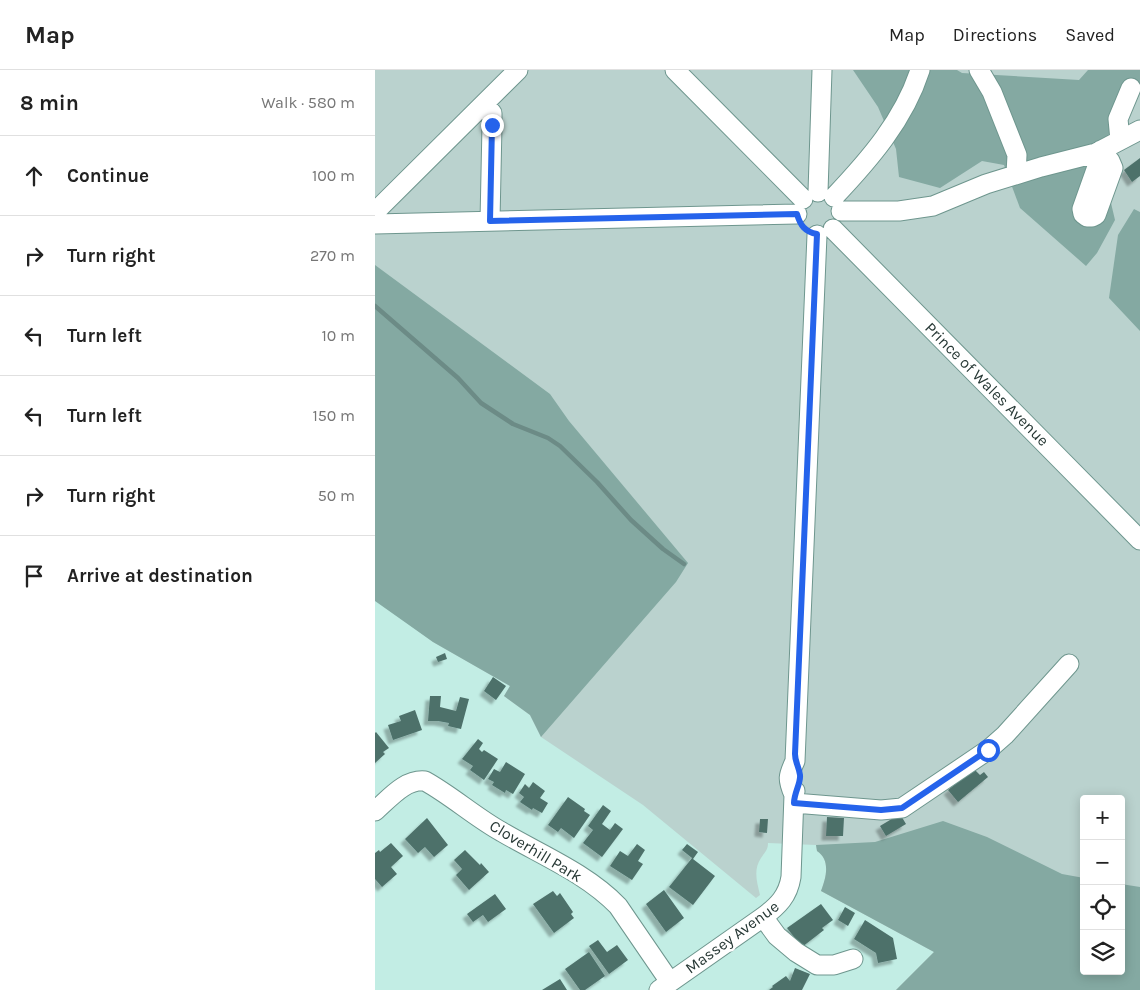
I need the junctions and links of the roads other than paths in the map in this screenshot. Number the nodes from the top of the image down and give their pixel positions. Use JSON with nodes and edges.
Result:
{"nodes":[{"id":1,"x":518,"y":70,"type":"edge"},
{"id":2,"x":675,"y":70,"type":"edge"},
{"id":3,"x":822,"y":70,"type":"edge"},
{"id":4,"x":920,"y":70,"type":"edge"},
{"id":5,"x":979,"y":70,"type":"edge"},
{"id":6,"x":1131,"y":88,"type":"dead end"},
{"id":7,"x":484,"y":104,"type":"junction"},
{"id":8,"x":1140,"y":130,"type":"edge"},
{"id":9,"x":1120,"y":140,"type":"junction"},
{"id":10,"x":1016,"y":174,"type":"junction"},
{"id":11,"x":819,"y":203,"type":"junction"},
{"id":12,"x":375,"y":212,"type":"edge"},
{"id":13,"x":490,"y":221,"type":"junction"},
{"id":14,"x":375,"y":224,"type":"edge"},
{"id":15,"x":825,"y":232,"type":"junction"},
{"id":16,"x":1140,"y":540,"type":"edge"},
{"id":17,"x":1069,"y":664,"type":"dead end"},
{"id":18,"x":794,"y":799,"type":"junction"},
{"id":19,"x":375,"y":811,"type":"edge"},
{"id":20,"x":763,"y":917,"type":"junction"},
{"id":21,"x":853,"y":959,"type":"dead end"},
{"id":22,"x":665,"y":986,"type":"edge"}],
"edges":[{"from":1,"to":7,"type":"street"},
{"from":2,"to":11,"type":"street","name":"Prince of Wales Avenue"},
{"from":3,"to":11,"type":"street"},
{"from":4,"to":11,"type":"street"},
{"from":5,"to":10,"type":"street"},
{"from":6,"to":9,"type":"street"},
{"from":7,"to":12,"type":"street"},
{"from":7,"to":13,"type":"street"},
{"from":8,"to":9,"type":"street"},
{"from":9,"to":10,"type":"street"},
{"from":10,"to":11,"type":"street"},
{"from":11,"to":13,"type":"street"},
{"from":11,"to":15,"type":"street"},
{"from":11,"to":15,"type":"street","name":"Prince of Wales Avenue"},
{"from":13,"to":14,"type":"street"},
{"from":15,"to":16,"type":"street","name":"Prince of Wales Avenue"},
{"from":15,"to":18,"type":"street","name":"Massey Avenue"},
{"from":17,"to":18,"type":"street"},
{"from":18,"to":20,"type":"street","name":"Massey Avenue"},
{"from":19,"to":22,"type":"street","name":"Cloverhill Park"},
{"from":20,"to":21,"type":"street"},
{"from":20,"to":22,"type":"street","name":"Massey Avenue"}]}
